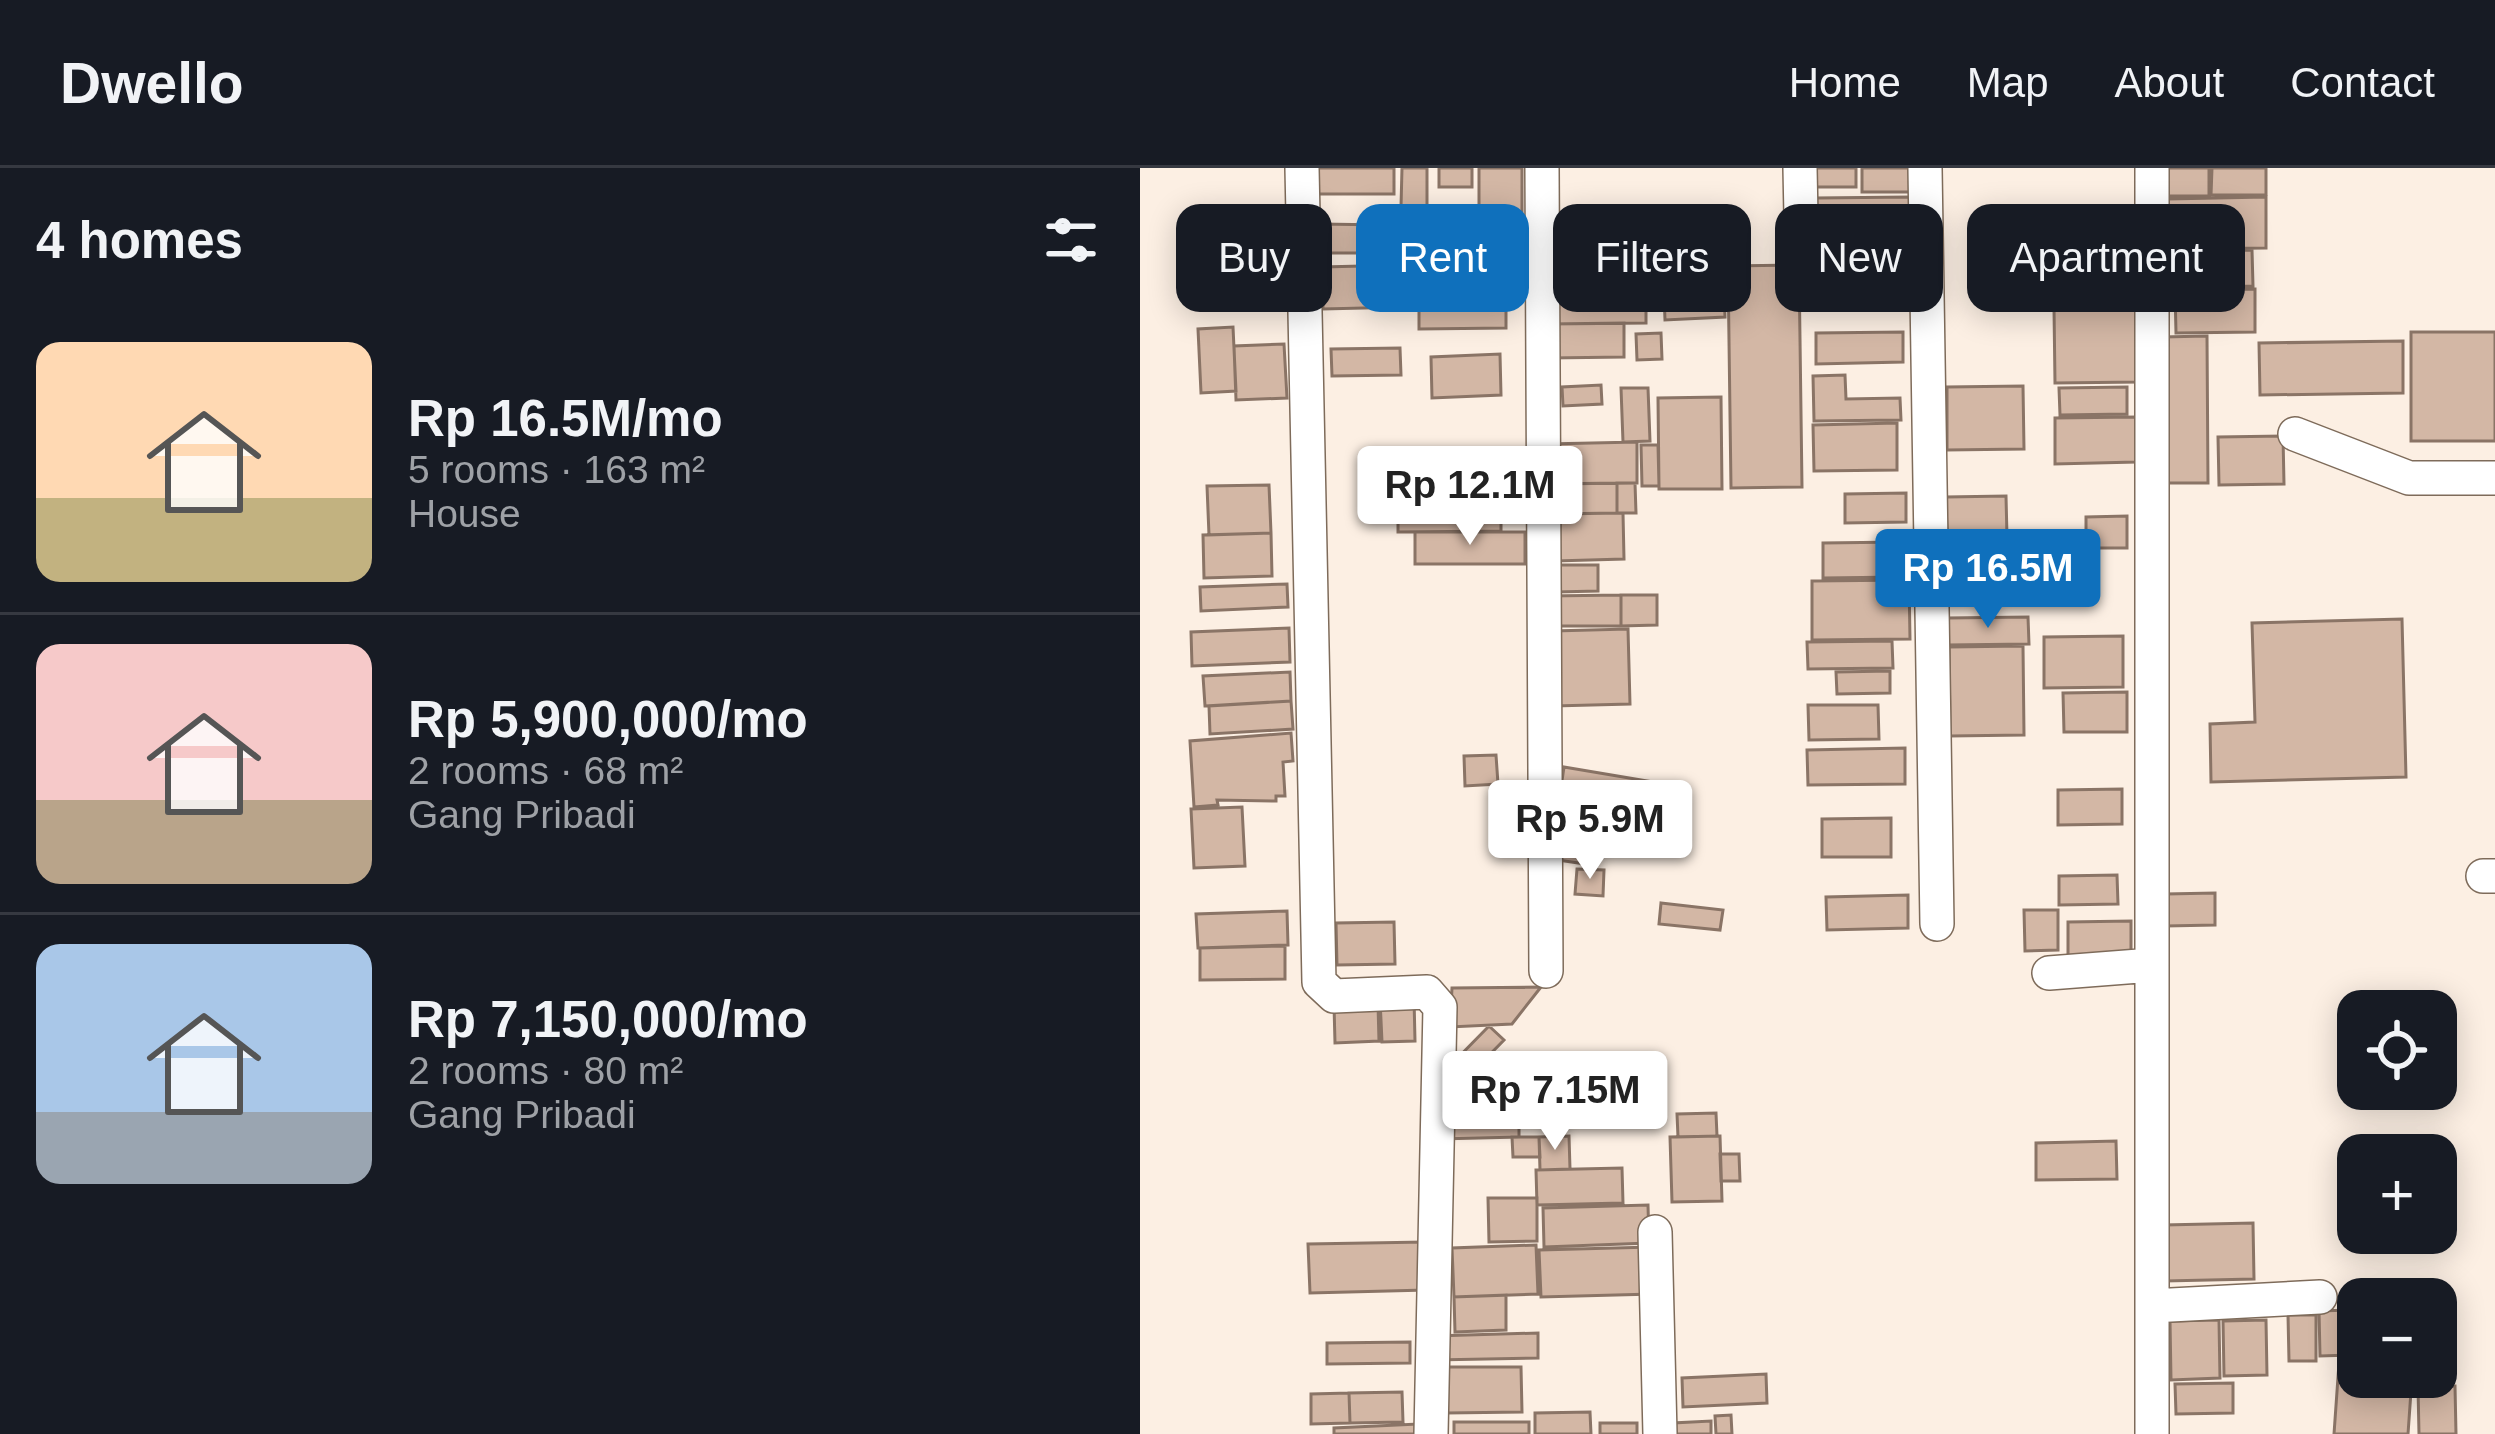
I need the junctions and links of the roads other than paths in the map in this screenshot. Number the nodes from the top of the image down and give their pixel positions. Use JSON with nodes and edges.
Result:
{"nodes":[{"id":1,"x":1302,"y":168,"type":"edge"},
{"id":2,"x":1542,"y":168,"type":"edge"},
{"id":3,"x":1800,"y":168,"type":"edge"},
{"id":4,"x":1925,"y":168,"type":"edge"},
{"id":5,"x":2152,"y":168,"type":"edge"},
{"id":6,"x":1801,"y":204,"type":"edge"},
{"id":7,"x":2295,"y":434,"type":"dead end"},
{"id":8,"x":2495,"y":478,"type":"edge"},
{"id":9,"x":1937,"y":924,"type":"dead end"},
{"id":10,"x":2152,"y":965,"type":"junction"},
{"id":11,"x":1546,"y":971,"type":"dead end"},
{"id":12,"x":2048,"y":974,"type":"dead end"},
{"id":13,"x":1655,"y":1232,"type":"dead end"},
{"id":14,"x":2320,"y":1297,"type":"dead end"},
{"id":15,"x":2152,"y":1306,"type":"junction"},
{"id":16,"x":1431,"y":1434,"type":"edge"},
{"id":17,"x":1660,"y":1434,"type":"edge"},
{"id":18,"x":2152,"y":1434,"type":"edge"}],
"edges":[{"from":1,"to":16,"type":"street"},
{"from":2,"to":11,"type":"street"},
{"from":3,"to":6,"type":"street"},
{"from":4,"to":9,"type":"street"},
{"from":5,"to":10,"type":"street"},
{"from":7,"to":8,"type":"street"},
{"from":10,"to":12,"type":"street"},
{"from":10,"to":15,"type":"street"},
{"from":13,"to":17,"type":"street"},
{"from":14,"to":15,"type":"street"},
{"from":15,"to":18,"type":"street"}]}
